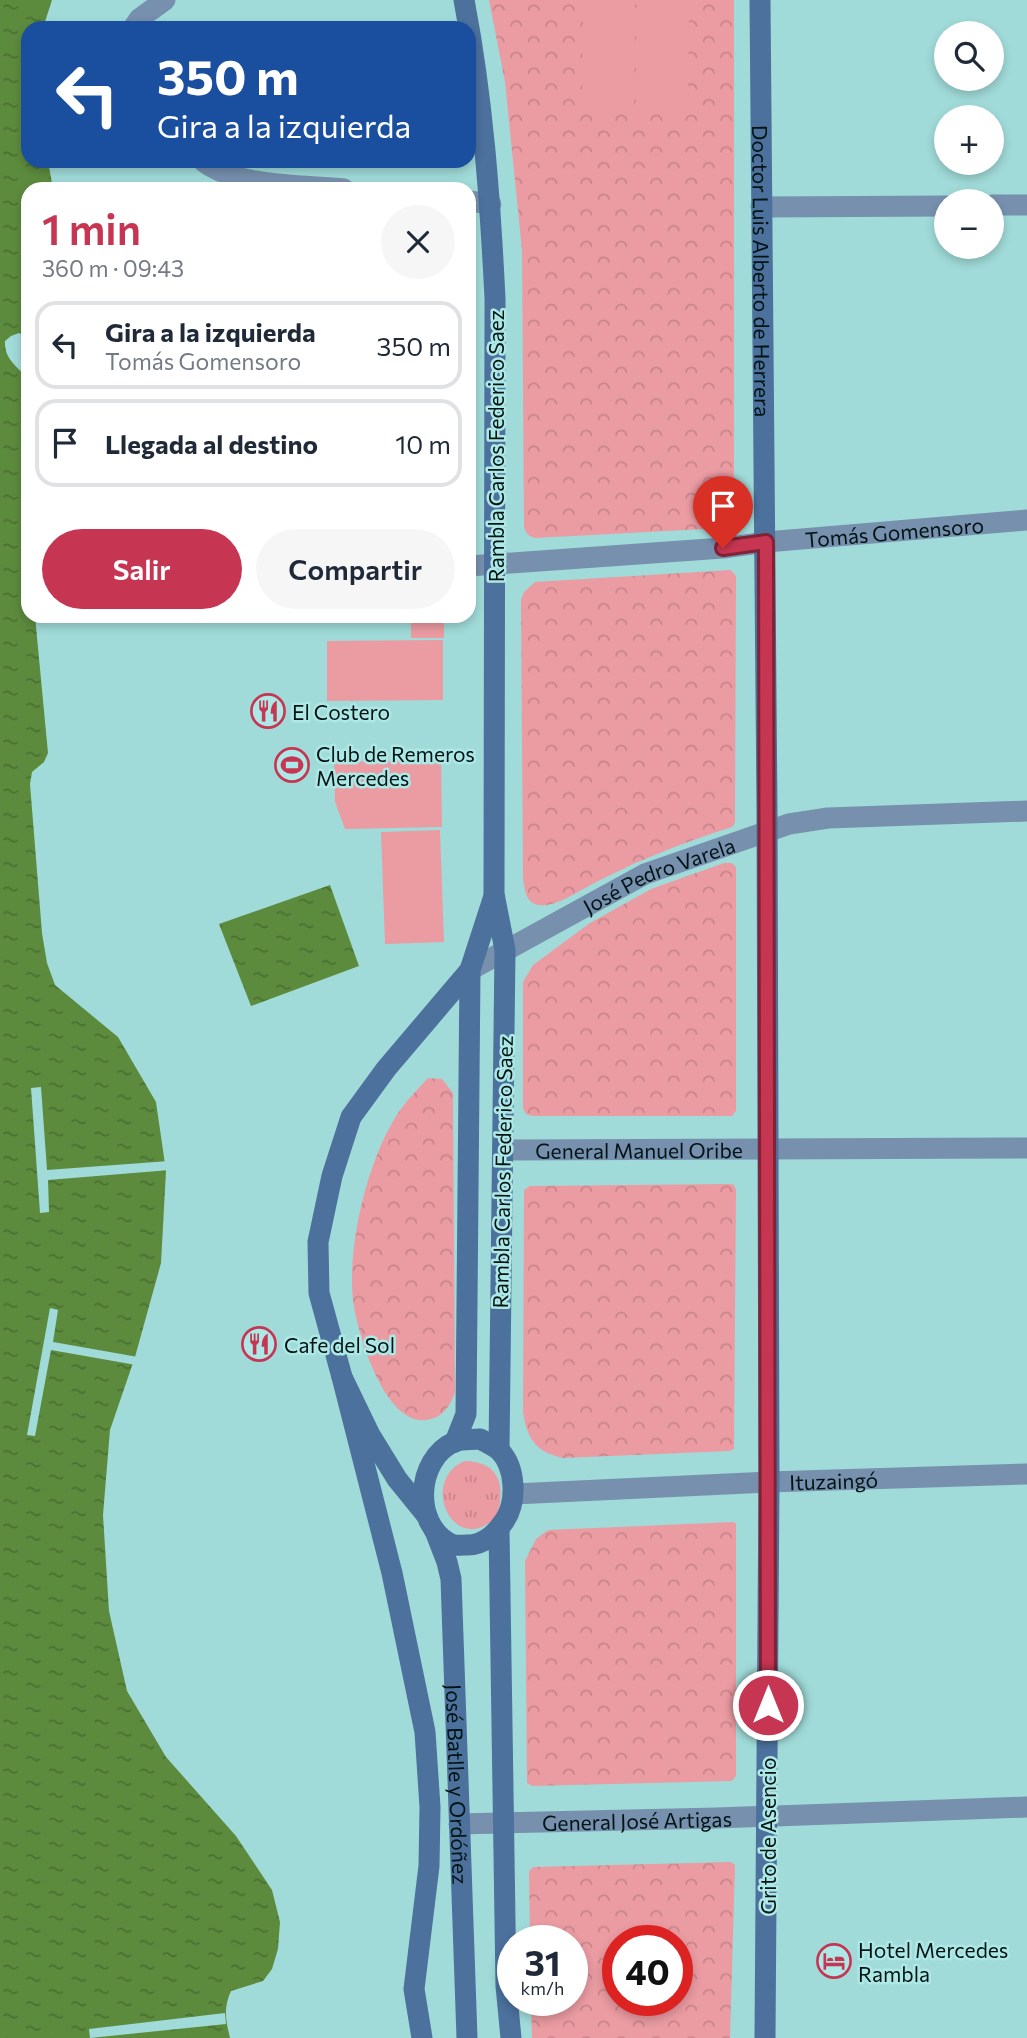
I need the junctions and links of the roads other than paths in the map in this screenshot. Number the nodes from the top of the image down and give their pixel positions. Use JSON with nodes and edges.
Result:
{"nodes":[{"id":1,"x":165,"y":0,"type":"edge"},
{"id":2,"x":464,"y":0,"type":"edge"},
{"id":3,"x":760,"y":0,"type":"edge"},
{"id":4,"x":138,"y":21,"type":"edge"},
{"id":5,"x":468,"y":21,"type":"edge"},
{"id":6,"x":476,"y":70,"type":"edge"},
{"id":7,"x":213,"y":168,"type":"edge"},
{"id":8,"x":273,"y":182,"type":"edge"},
{"id":9,"x":476,"y":202,"type":"edge"},
{"id":10,"x":491,"y":204,"type":"junction"},
{"id":11,"x":1004,"y":205,"type":"edge"},
{"id":12,"x":1027,"y":205,"type":"edge"},
{"id":13,"x":934,"y":206,"type":"edge"},
{"id":14,"x":761,"y":207,"type":"junction"},
{"id":15,"x":1027,"y":520,"type":"edge"},
{"id":16,"x":766,"y":542,"type":"junction"},
{"id":17,"x":496,"y":565,"type":"junction"},
{"id":18,"x":476,"y":566,"type":"edge"},
{"id":19,"x":1027,"y":811,"type":"edge"},
{"id":20,"x":767,"y":831,"type":"junction"},
{"id":21,"x":494,"y":894,"type":"junction"},
{"id":22,"x":505,"y":950,"type":"junction"},
{"id":23,"x":470,"y":970,"type":"junction"},
{"id":24,"x":1027,"y":1148,"type":"edge"},
{"id":25,"x":768,"y":1149,"type":"junction"},
{"id":26,"x":504,"y":1150,"type":"junction"},
{"id":27,"x":342,"y":1377,"type":"junction"},
{"id":28,"x":455,"y":1441,"type":"junction"},
{"id":29,"x":499,"y":1450,"type":"junction"},
{"id":30,"x":1027,"y":1474,"type":"edge"},
{"id":31,"x":769,"y":1482,"type":"junction"},
{"id":32,"x":514,"y":1494,"type":"junction"},
{"id":33,"x":431,"y":1523,"type":"junction"},
{"id":34,"x":499,"y":1529,"type":"junction"},
{"id":35,"x":1027,"y":1807,"type":"edge"},
{"id":36,"x":767,"y":1816,"type":"junction"},
{"id":37,"x":458,"y":1824,"type":"junction"},
{"id":38,"x":503,"y":1824,"type":"junction"},
{"id":39,"x":422,"y":2038,"type":"edge"},
{"id":40,"x":467,"y":2038,"type":"edge"},
{"id":41,"x":511,"y":2038,"type":"edge"},
{"id":42,"x":765,"y":2038,"type":"edge"}],
"edges":[{"from":1,"to":4,"type":"street"},
{"from":2,"to":5,"type":"street","name":"Rambla Carlos Federico Saez"},
{"from":3,"to":14,"type":"street","name":"Doctor Luis Alberto de Herrera"},
{"from":6,"to":10,"type":"street","name":"Rambla Carlos Federico Saez"},
{"from":7,"to":8,"type":"street"},
{"from":9,"to":10,"type":"street"},
{"from":10,"to":17,"type":"street","name":"Rambla Carlos Federico Saez"},
{"from":11,"to":12,"type":"street"},
{"from":13,"to":14,"type":"street"},
{"from":14,"to":16,"type":"street","name":"Doctor Luis Alberto de Herrera"},
{"from":15,"to":16,"type":"street","name":"Tomás Gomensoro"},
{"from":16,"to":17,"type":"street","name":"Tomás Gomensoro"},
{"from":16,"to":20,"type":"street","name":"Grito de Asencio"},
{"from":17,"to":18,"type":"street","name":"Tomás Gomensoro"},
{"from":17,"to":21,"type":"street","name":"Rambla Carlos Federico Saez"},
{"from":19,"to":20,"type":"street","name":"José Pedro Varela"},
{"from":20,"to":22,"type":"street","name":"José Pedro Varela"},
{"from":20,"to":25,"type":"street","name":"Grito de Asencio"},
{"from":21,"to":22,"type":"street","name":"Rambla Carlos Federico Saez"},
{"from":21,"to":23,"type":"street","name":"Rambla Carlos Federico Saez"},
{"from":22,"to":23,"type":"street","name":"José Pedro Varela"},
{"from":22,"to":26,"type":"street","name":"Rambla Carlos Federico Saez"},
{"from":23,"to":27,"type":"street"},
{"from":23,"to":28,"type":"street","name":"Rambla Carlos Federico Saez"},
{"from":24,"to":25,"type":"street","name":"General Manuel Oribe"},
{"from":25,"to":26,"type":"street","name":"General Manuel Oribe"},
{"from":25,"to":31,"type":"street","name":"Grito de Asencio"},
{"from":26,"to":29,"type":"street","name":"Rambla Carlos Federico Saez"},
{"from":27,"to":33,"type":"street"},
{"from":27,"to":39,"type":"street"},
{"from":28,"to":29,"type":"street"},
{"from":28,"to":33,"type":"street"},
{"from":29,"to":32,"type":"street"},
{"from":30,"to":31,"type":"street","name":"Ituzaingó"},
{"from":31,"to":32,"type":"street","name":"Ituzaingó"},
{"from":31,"to":36,"type":"street","name":"Grito de Asencio"},
{"from":32,"to":34,"type":"street"},
{"from":33,"to":34,"type":"street"},
{"from":33,"to":37,"type":"street","name":"José Batlle y Ordóñez"},
{"from":34,"to":38,"type":"street"},
{"from":35,"to":36,"type":"street","name":"General José Artigas"},
{"from":36,"to":38,"type":"street","name":"General José Artigas"},
{"from":36,"to":42,"type":"street","name":"Grito de Asencio"},
{"from":37,"to":38,"type":"street","name":"General José Artigas"},
{"from":37,"to":40,"type":"street","name":"José Batlle y Ordóñez"},
{"from":38,"to":41,"type":"street"}]}
